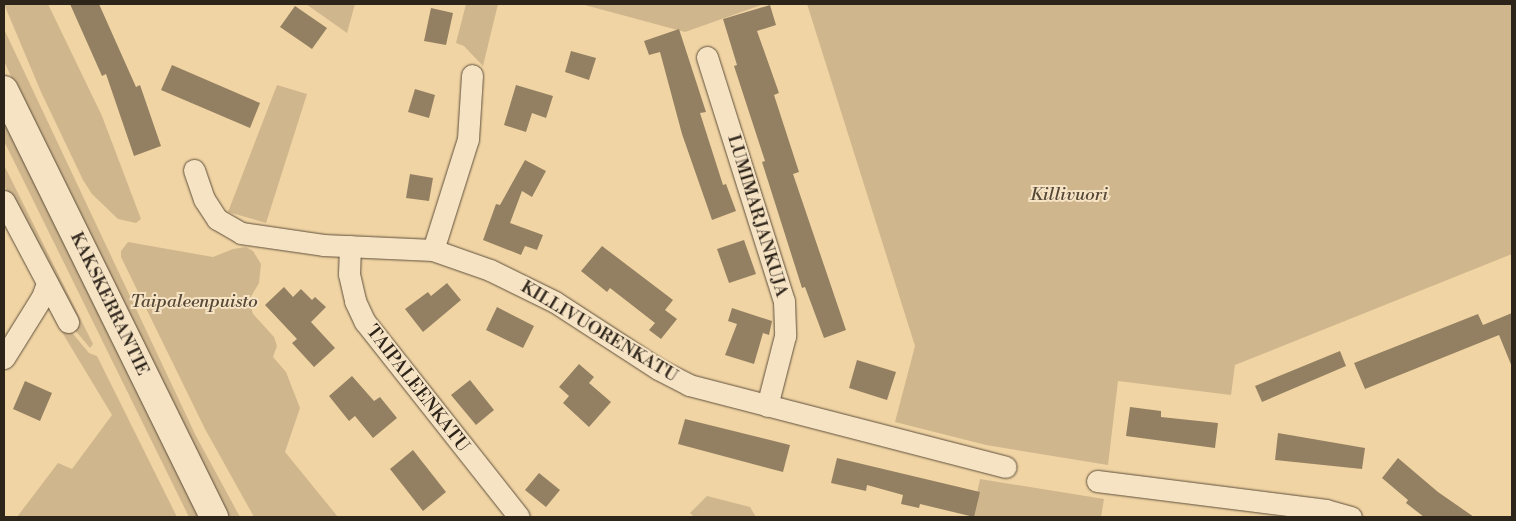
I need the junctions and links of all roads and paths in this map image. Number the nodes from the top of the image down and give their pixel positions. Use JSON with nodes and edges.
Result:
{"nodes":[{"id":1,"x":707,"y":57,"type":"dead end"},
{"id":2,"x":472,"y":75,"type":"dead end"},
{"id":3,"x":4,"y":90,"type":"edge"},
{"id":4,"x":194,"y":170,"type":"dead end"},
{"id":5,"x":4,"y":201,"type":"edge"},
{"id":6,"x":350,"y":246,"type":"junction"},
{"id":7,"x":433,"y":250,"type":"junction"},
{"id":8,"x":47,"y":282,"type":"junction"},
{"id":9,"x":68,"y":322,"type":"dead end"},
{"id":10,"x":4,"y":358,"type":"edge"},
{"id":11,"x":767,"y":406,"type":"junction"},
{"id":12,"x":1006,"y":467,"type":"dead end"},
{"id":13,"x":1097,"y":481,"type":"dead end"},
{"id":14,"x":214,"y":517,"type":"edge"},
{"id":15,"x":519,"y":517,"type":"edge"},
{"id":16,"x":1351,"y":517,"type":"edge"}],
"edges":[{"from":1,"to":11,"type":"street","name":"LUMIMARJANKUJA"},
{"from":2,"to":7,"type":"street"},
{"from":3,"to":14,"type":"main road","name":"KAKSKERRANTIE"},
{"from":4,"to":6,"type":"street","name":"KILLIVUORENKATU"},
{"from":5,"to":8,"type":"street"},
{"from":6,"to":7,"type":"street","name":"KILLIVUORENKATU"},
{"from":6,"to":15,"type":"street","name":"TAIPALEENKATU"},
{"from":7,"to":11,"type":"street","name":"KILLIVUORENKATU"},
{"from":8,"to":9,"type":"street"},
{"from":8,"to":10,"type":"street"},
{"from":11,"to":12,"type":"street","name":"KILLIVUORENKATU"},
{"from":13,"to":16,"type":"street"}]}
